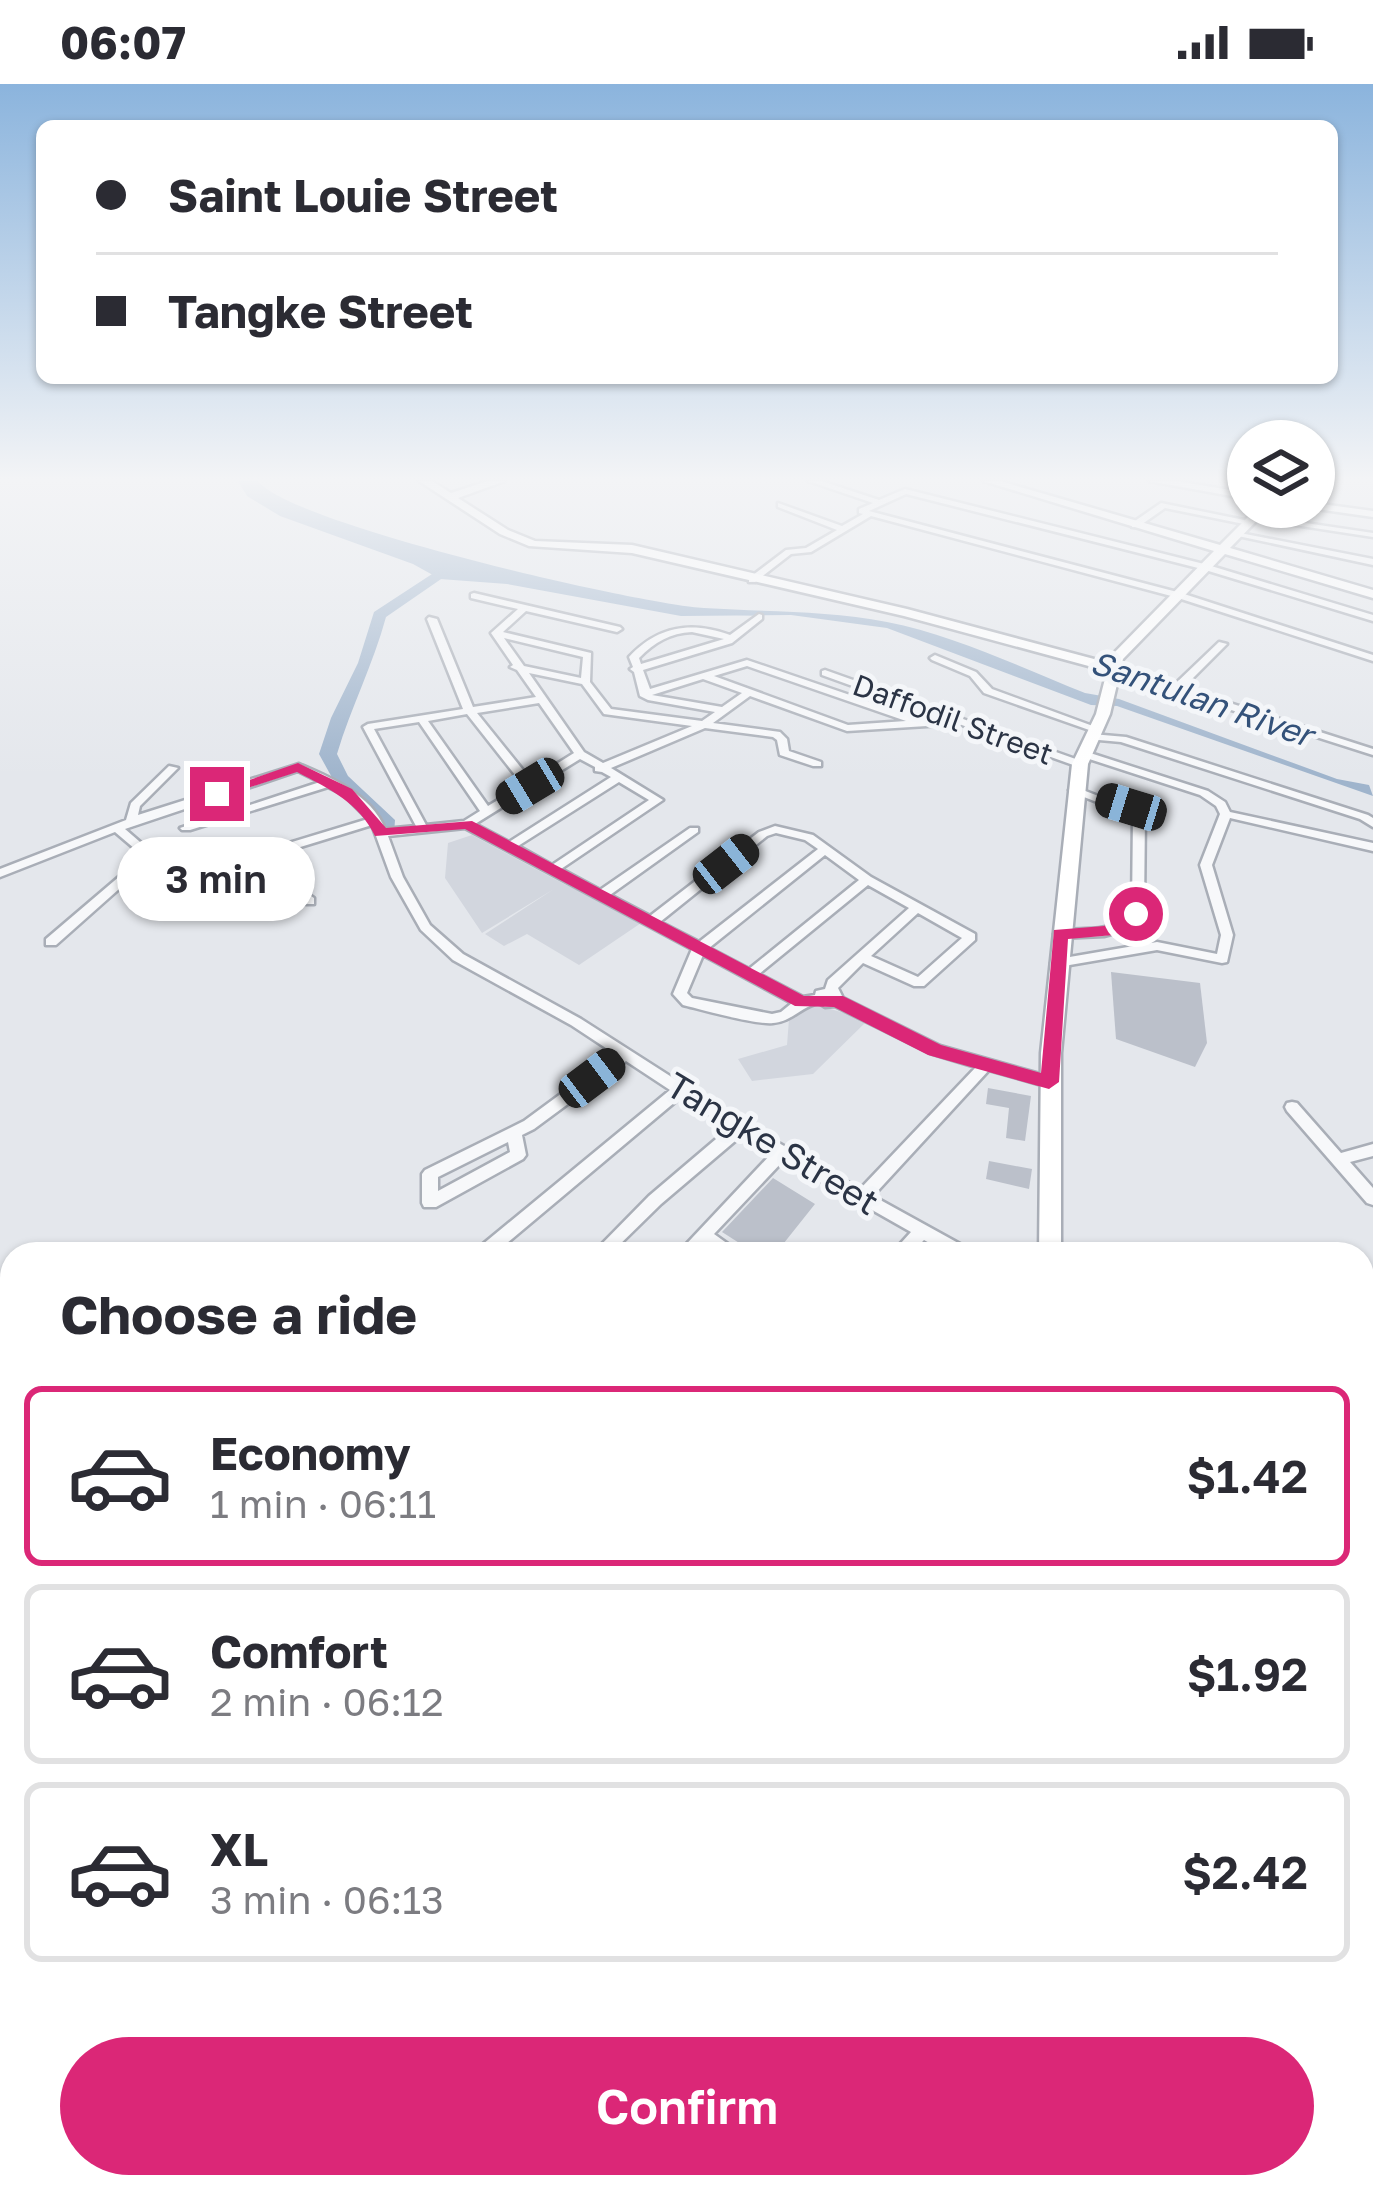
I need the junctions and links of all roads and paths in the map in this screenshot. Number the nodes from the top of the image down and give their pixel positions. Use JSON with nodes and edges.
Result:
{"nodes":[{"id":1,"x":752,"y":580,"type":"edge"},
{"id":2,"x":1119,"y":580,"type":"edge"},
{"id":3,"x":1193,"y":580,"type":"edge"},
{"id":4,"x":1247,"y":580,"type":"edge"},
{"id":5,"x":1323,"y":580,"type":"edge"},
{"id":6,"x":1373,"y":594,"type":"edge"},
{"id":7,"x":1178,"y":595,"type":"junction"},
{"id":8,"x":474,"y":596,"type":"dead end"},
{"id":9,"x":521,"y":610,"type":"junction"},
{"id":10,"x":759,"y":616,"type":"dead end"},
{"id":11,"x":1373,"y":618,"type":"edge"},
{"id":12,"x":432,"y":620,"type":"dead end"},
{"id":13,"x":617,"y":629,"type":"dead end"},
{"id":14,"x":496,"y":633,"type":"junction"},
{"id":15,"x":732,"y":639,"type":"junction"},
{"id":16,"x":1222,"y":644,"type":"dead end"},
{"id":17,"x":935,"y":658,"type":"dead end"},
{"id":18,"x":1373,"y":658,"type":"edge"},
{"id":19,"x":515,"y":667,"type":"junction"},
{"id":20,"x":635,"y":669,"type":"junction"},
{"id":21,"x":1114,"y":669,"type":"junction"},
{"id":22,"x":825,"y":673,"type":"dead end"},
{"id":23,"x":701,"y":675,"type":"junction"},
{"id":24,"x":585,"y":682,"type":"junction"},
{"id":25,"x":1174,"y":691,"type":"junction"},
{"id":26,"x":644,"y":694,"type":"junction"},
{"id":27,"x":747,"y":694,"type":"junction"},
{"id":28,"x":539,"y":700,"type":"junction"},
{"id":29,"x":469,"y":710,"type":"junction"},
{"id":30,"x":722,"y":710,"type":"junction"},
{"id":31,"x":421,"y":718,"type":"junction"},
{"id":32,"x":964,"y":721,"type":"junction"},
{"id":33,"x":921,"y":723,"type":"junction"},
{"id":34,"x":703,"y":725,"type":"junction"},
{"id":35,"x":1091,"y":740,"type":"junction"},
{"id":36,"x":1373,"y":752,"type":"edge"},
{"id":37,"x":580,"y":754,"type":"junction"},
{"id":38,"x":817,"y":764,"type":"dead end"},
{"id":39,"x":173,"y":769,"type":"dead end"},
{"id":40,"x":598,"y":769,"type":"junction"},
{"id":41,"x":617,"y":778,"type":"junction"},
{"id":42,"x":332,"y":782,"type":"junction"},
{"id":43,"x":530,"y":786,"type":"junction"},
{"id":44,"x":1076,"y":790,"type":"junction"},
{"id":45,"x":486,"y":812,"type":"junction"},
{"id":46,"x":1226,"y":814,"type":"junction"},
{"id":47,"x":467,"y":824,"type":"junction"},
{"id":48,"x":1373,"y":824,"type":"edge"},
{"id":49,"x":124,"y":825,"type":"junction"},
{"id":50,"x":378,"y":827,"type":"junction"},
{"id":51,"x":186,"y":828,"type":"dead end"},
{"id":52,"x":423,"y":829,"type":"junction"},
{"id":53,"x":694,"y":830,"type":"dead end"},
{"id":54,"x":509,"y":847,"type":"junction"},
{"id":55,"x":1372,"y":847,"type":"edge"},
{"id":56,"x":824,"y":850,"type":"junction"},
{"id":57,"x":249,"y":859,"type":"junction"},
{"id":58,"x":227,"y":866,"type":"dead end"},
{"id":59,"x":552,"y":870,"type":"junction"},
{"id":60,"x":0,"y":873,"type":"edge"},
{"id":61,"x":867,"y":880,"type":"junction"},
{"id":62,"x":600,"y":896,"type":"junction"},
{"id":63,"x":310,"y":901,"type":"dead end"},
{"id":64,"x":916,"y":908,"type":"junction"},
{"id":65,"x":650,"y":923,"type":"junction"},
{"id":66,"x":1060,"y":934,"type":"junction"},
{"id":67,"x":50,"y":942,"type":"dead end"},
{"id":68,"x":699,"y":950,"type":"junction"},
{"id":69,"x":862,"y":957,"type":"junction"},
{"id":70,"x":1058,"y":963,"type":"junction"},
{"id":71,"x":749,"y":976,"type":"junction"},
{"id":72,"x":830,"y":996,"type":"junction"},
{"id":73,"x":801,"y":1002,"type":"junction"},
{"id":74,"x":624,"y":1055,"type":"junction"},
{"id":75,"x":986,"y":1065,"type":"junction"},
{"id":76,"x":1049,"y":1082,"type":"junction"},
{"id":77,"x":680,"y":1090,"type":"junction"},
{"id":78,"x":1292,"y":1106,"type":"dead end"},
{"id":79,"x":740,"y":1128,"type":"junction"},
{"id":80,"x":514,"y":1133,"type":"junction"},
{"id":81,"x":1373,"y":1150,"type":"edge"},
{"id":82,"x":782,"y":1153,"type":"junction"},
{"id":83,"x":1340,"y":1159,"type":"junction"},
{"id":84,"x":862,"y":1196,"type":"junction"},
{"id":85,"x":1373,"y":1199,"type":"edge"},
{"id":86,"x":923,"y":1231,"type":"junction"},
{"id":87,"x":703,"y":1235,"type":"junction"},
{"id":88,"x":497,"y":1242,"type":"edge"},
{"id":89,"x":612,"y":1242,"type":"edge"},
{"id":90,"x":696,"y":1242,"type":"edge"},
{"id":91,"x":713,"y":1242,"type":"edge"},
{"id":92,"x":912,"y":1242,"type":"edge"},
{"id":93,"x":942,"y":1242,"type":"edge"},
{"id":94,"x":1050,"y":1242,"type":"edge"}],
"edges":[{"from":1,"to":21,"type":"main road"},
{"from":2,"to":7,"type":"street"},
{"from":3,"to":7,"type":"main road"},
{"from":4,"to":11,"type":"street"},
{"from":5,"to":6,"type":"main road"},
{"from":7,"to":18,"type":"street"},
{"from":7,"to":21,"type":"main road"},
{"from":8,"to":9,"type":"street"},
{"from":9,"to":13,"type":"street"},
{"from":9,"to":14,"type":"street"},
{"from":10,"to":15,"type":"street"},
{"from":12,"to":29,"type":"street"},
{"from":14,"to":19,"type":"street"},
{"from":14,"to":24,"type":"street"},
{"from":15,"to":20,"type":"street"},
{"from":15,"to":20,"type":"street"},
{"from":16,"to":25,"type":"street"},
{"from":17,"to":35,"type":"street"},
{"from":19,"to":24,"type":"street"},
{"from":19,"to":28,"type":"street"},
{"from":20,"to":26,"type":"street"},
{"from":21,"to":25,"type":"street"},
{"from":21,"to":35,"type":"main road"},
{"from":22,"to":32,"type":"street","name":"Daffodil Street"},
{"from":23,"to":26,"type":"street"},
{"from":23,"to":27,"type":"street"},
{"from":23,"to":33,"type":"street"},
{"from":24,"to":34,"type":"street"},
{"from":25,"to":36,"type":"street"},
{"from":26,"to":30,"type":"street"},
{"from":27,"to":30,"type":"street"},
{"from":27,"to":33,"type":"street"},
{"from":28,"to":29,"type":"street"},
{"from":28,"to":37,"type":"street"},
{"from":29,"to":31,"type":"street"},
{"from":29,"to":43,"type":"street"},
{"from":30,"to":34,"type":"street"},
{"from":31,"to":45,"type":"street"},
{"from":31,"to":52,"type":"street"},
{"from":32,"to":33,"type":"street"},
{"from":32,"to":35,"type":"street","name":"Daffodil Street"},
{"from":34,"to":38,"type":"street"},
{"from":34,"to":40,"type":"street"},
{"from":35,"to":44,"type":"main road"},
{"from":35,"to":46,"type":"street"},
{"from":35,"to":48,"type":"street"},
{"from":37,"to":40,"type":"street"},
{"from":37,"to":43,"type":"street"},
{"from":39,"to":49,"type":"street"},
{"from":40,"to":41,"type":"street"},
{"from":41,"to":54,"type":"street"},
{"from":41,"to":59,"type":"street"},
{"from":42,"to":49,"type":"street"},
{"from":42,"to":50,"type":"street","name":"Tangke Street"},
{"from":42,"to":51,"type":"street"},
{"from":43,"to":45,"type":"street"},
{"from":44,"to":66,"type":"main road"},
{"from":44,"to":66,"type":"street"},
{"from":45,"to":47,"type":"street"},
{"from":46,"to":55,"type":"street"},
{"from":46,"to":70,"type":"street"},
{"from":47,"to":52,"type":"street"},
{"from":47,"to":54,"type":"street"},
{"from":49,"to":60,"type":"street"},
{"from":49,"to":67,"type":"street"},
{"from":50,"to":52,"type":"street"},
{"from":50,"to":57,"type":"street"},
{"from":50,"to":74,"type":"street","name":"Tangke Street"},
{"from":53,"to":62,"type":"street"},
{"from":54,"to":59,"type":"street"},
{"from":56,"to":61,"type":"street"},
{"from":56,"to":65,"type":"street"},
{"from":56,"to":68,"type":"street"},
{"from":57,"to":58,"type":"street"},
{"from":57,"to":63,"type":"street"},
{"from":59,"to":62,"type":"street"},
{"from":61,"to":64,"type":"street"},
{"from":61,"to":71,"type":"street"},
{"from":62,"to":65,"type":"street"},
{"from":64,"to":69,"type":"street"},
{"from":64,"to":69,"type":"street"},
{"from":65,"to":68,"type":"street"},
{"from":66,"to":70,"type":"main road"},
{"from":68,"to":71,"type":"street"},
{"from":68,"to":73,"type":"street"},
{"from":69,"to":72,"type":"street"},
{"from":70,"to":76,"type":"main road"},
{"from":71,"to":73,"type":"street"},
{"from":72,"to":73,"type":"street"},
{"from":72,"to":75,"type":"street"},
{"from":74,"to":77,"type":"street","name":"Tangke Street"},
{"from":74,"to":80,"type":"street"},
{"from":75,"to":76,"type":"street"},
{"from":75,"to":84,"type":"street"},
{"from":76,"to":94,"type":"main road"},
{"from":77,"to":79,"type":"street","name":"Tangke Street"},
{"from":77,"to":88,"type":"street"},
{"from":78,"to":83,"type":"street"},
{"from":79,"to":82,"type":"street","name":"Tangke Street"},
{"from":79,"to":89,"type":"street"},
{"from":80,"to":80,"type":"street"},
{"from":81,"to":83,"type":"street"},
{"from":82,"to":84,"type":"street","name":"Tangke Street"},
{"from":82,"to":87,"type":"street"},
{"from":83,"to":85,"type":"street"},
{"from":84,"to":86,"type":"street","name":"Tangke Street"},
{"from":86,"to":92,"type":"street"},
{"from":86,"to":93,"type":"street","name":"Tangke Street"},
{"from":87,"to":90,"type":"street"},
{"from":87,"to":91,"type":"street"}]}
